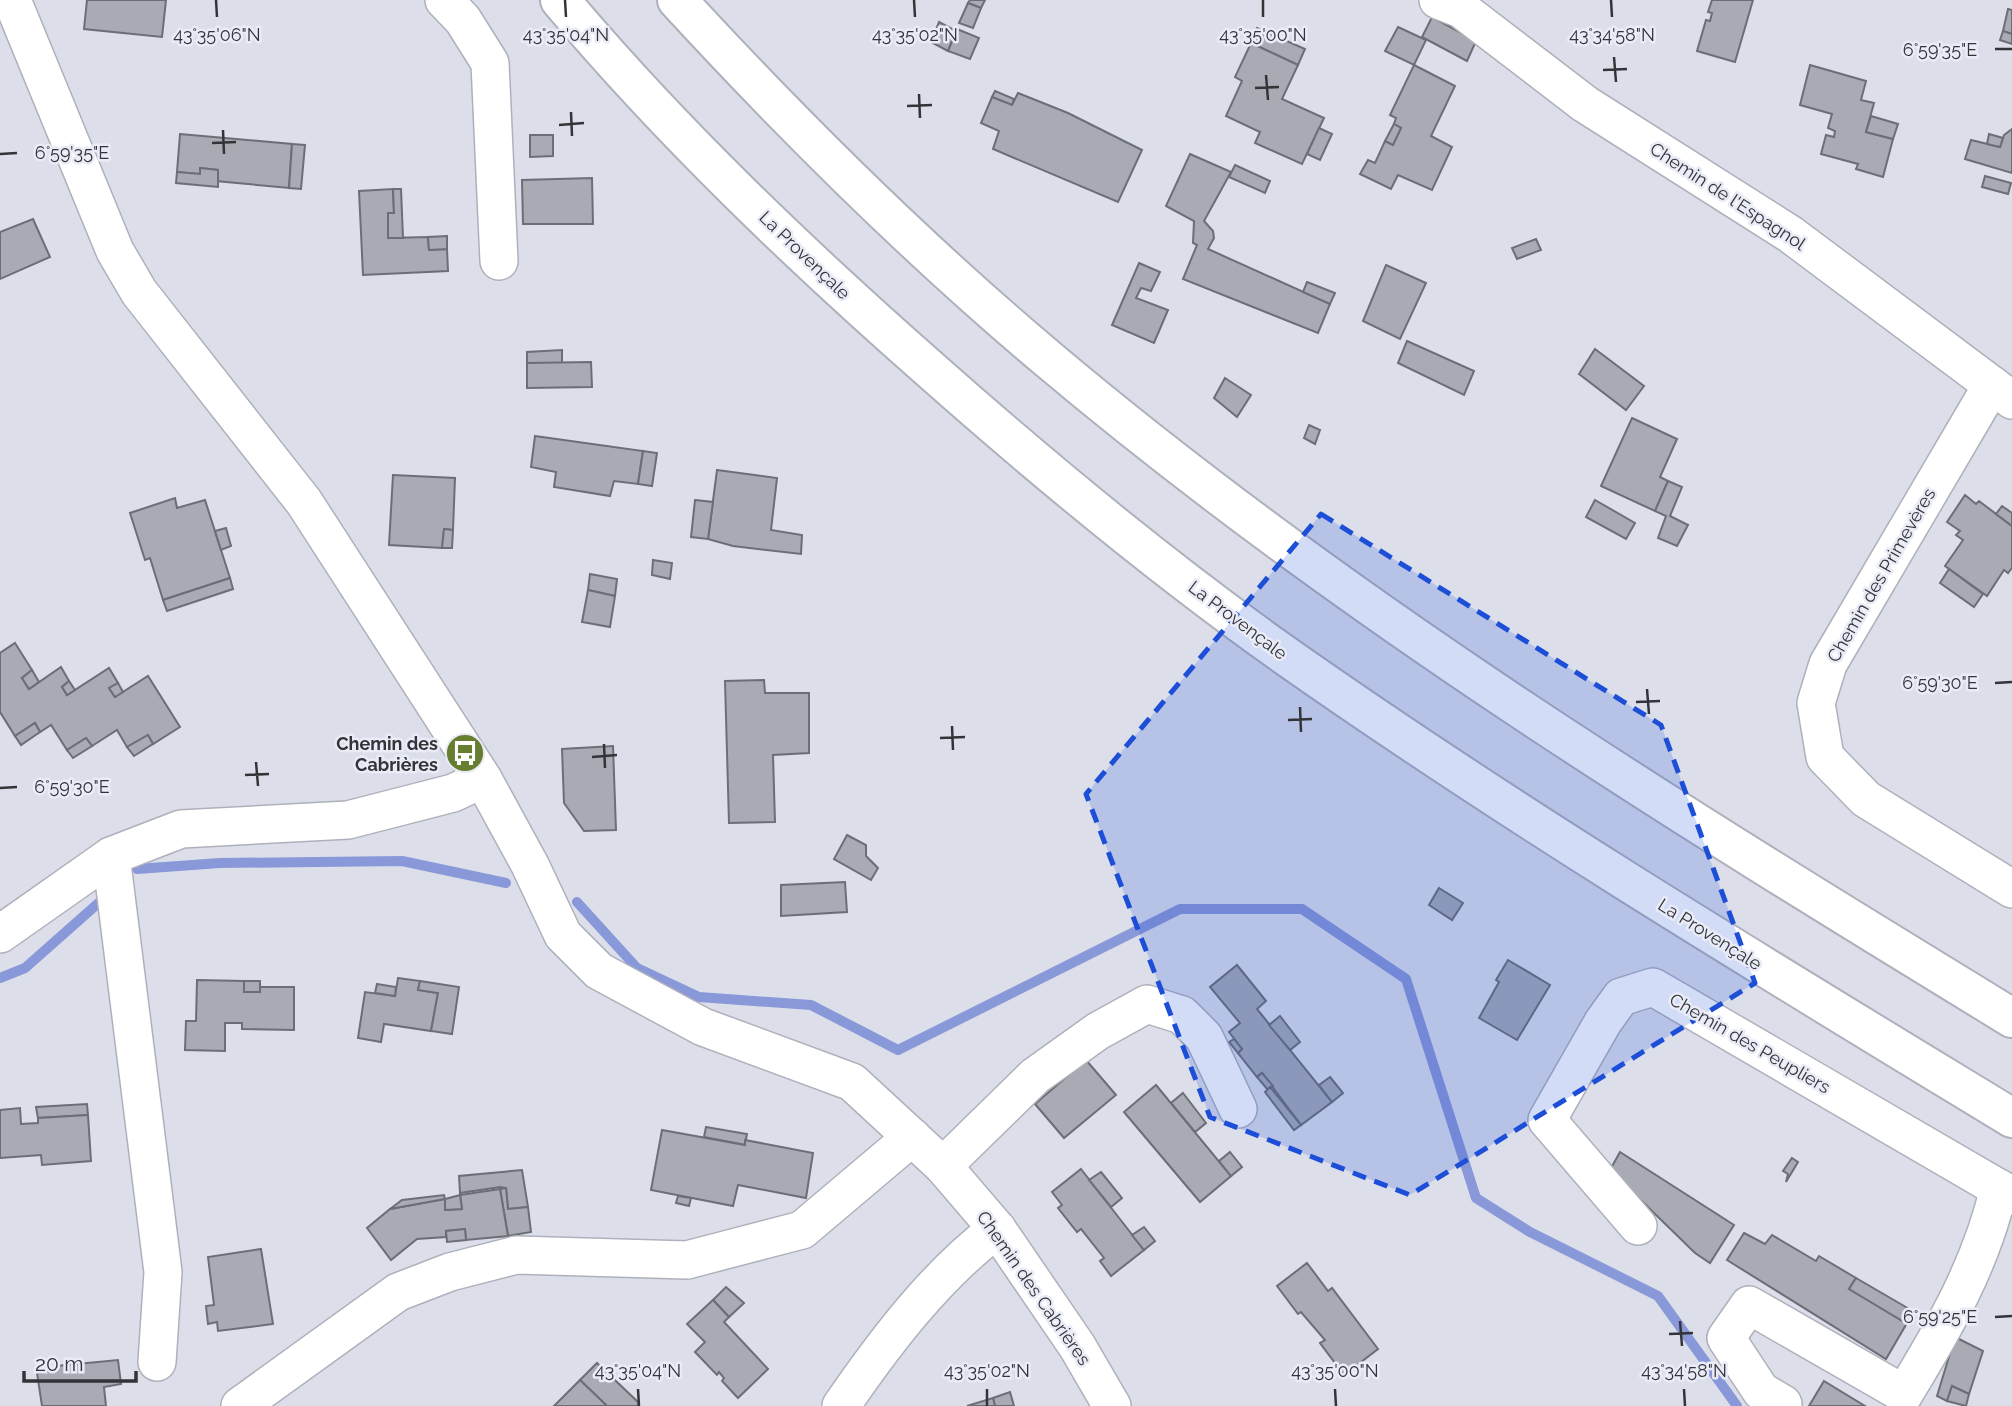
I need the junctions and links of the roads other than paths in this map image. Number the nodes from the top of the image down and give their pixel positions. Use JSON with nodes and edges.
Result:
{"nodes":[{"id":1,"x":12,"y":0,"type":"edge"},
{"id":2,"x":444,"y":0,"type":"edge"},
{"id":3,"x":560,"y":0,"type":"edge"},
{"id":4,"x":677,"y":0,"type":"edge"},
{"id":5,"x":1438,"y":0,"type":"edge"},
{"id":6,"x":499,"y":261,"type":"dead end"},
{"id":7,"x":2002,"y":393,"type":"edge"},
{"id":8,"x":483,"y":779,"type":"junction"},
{"id":9,"x":111,"y":856,"type":"junction"},
{"id":10,"x":2012,"y":889,"type":"edge"},
{"id":11,"x":0,"y":934,"type":"edge"},
{"id":12,"x":2012,"y":1018,"type":"edge"},
{"id":13,"x":1238,"y":1109,"type":"dead end"},
{"id":14,"x":2012,"y":1118,"type":"edge"},
{"id":15,"x":912,"y":1137,"type":"junction"},
{"id":16,"x":943,"y":1166,"type":"junction"},
{"id":17,"x":2006,"y":1192,"type":"edge"},
{"id":18,"x":1638,"y":1226,"type":"dead end"},
{"id":19,"x":997,"y":1229,"type":"junction"},
{"id":20,"x":157,"y":1362,"type":"dead end"},
{"id":21,"x":1783,"y":1404,"type":"dead end"},
{"id":22,"x":240,"y":1406,"type":"edge"},
{"id":23,"x":841,"y":1406,"type":"edge"},
{"id":24,"x":1112,"y":1406,"type":"edge"}],
"edges":[{"from":1,"to":8,"type":"street","name":"Chemin des Cabrières"},
{"from":2,"to":6,"type":"street"},
{"from":3,"to":14,"type":"highway","name":"La Provençale"},
{"from":4,"to":12,"type":"highway"},
{"from":5,"to":7,"type":"street","name":"Chemin de l'Espagnol"},
{"from":7,"to":10,"type":"street","name":"Chemin des Primevères"},
{"from":8,"to":9,"type":"street"},
{"from":8,"to":15,"type":"street","name":"Chemin des Cabrières"},
{"from":9,"to":11,"type":"street"},
{"from":9,"to":20,"type":"street"},
{"from":13,"to":16,"type":"street"},
{"from":15,"to":16,"type":"street","name":"Chemin des Cabrières"},
{"from":15,"to":22,"type":"street"},
{"from":16,"to":19,"type":"street","name":"Chemin des Cabrières"},
{"from":17,"to":18,"type":"street","name":"Chemin des Peupliers"},
{"from":17,"to":21,"type":"street"},
{"from":19,"to":23,"type":"street"},
{"from":19,"to":24,"type":"street","name":"Chemin des Cabrières"}]}
